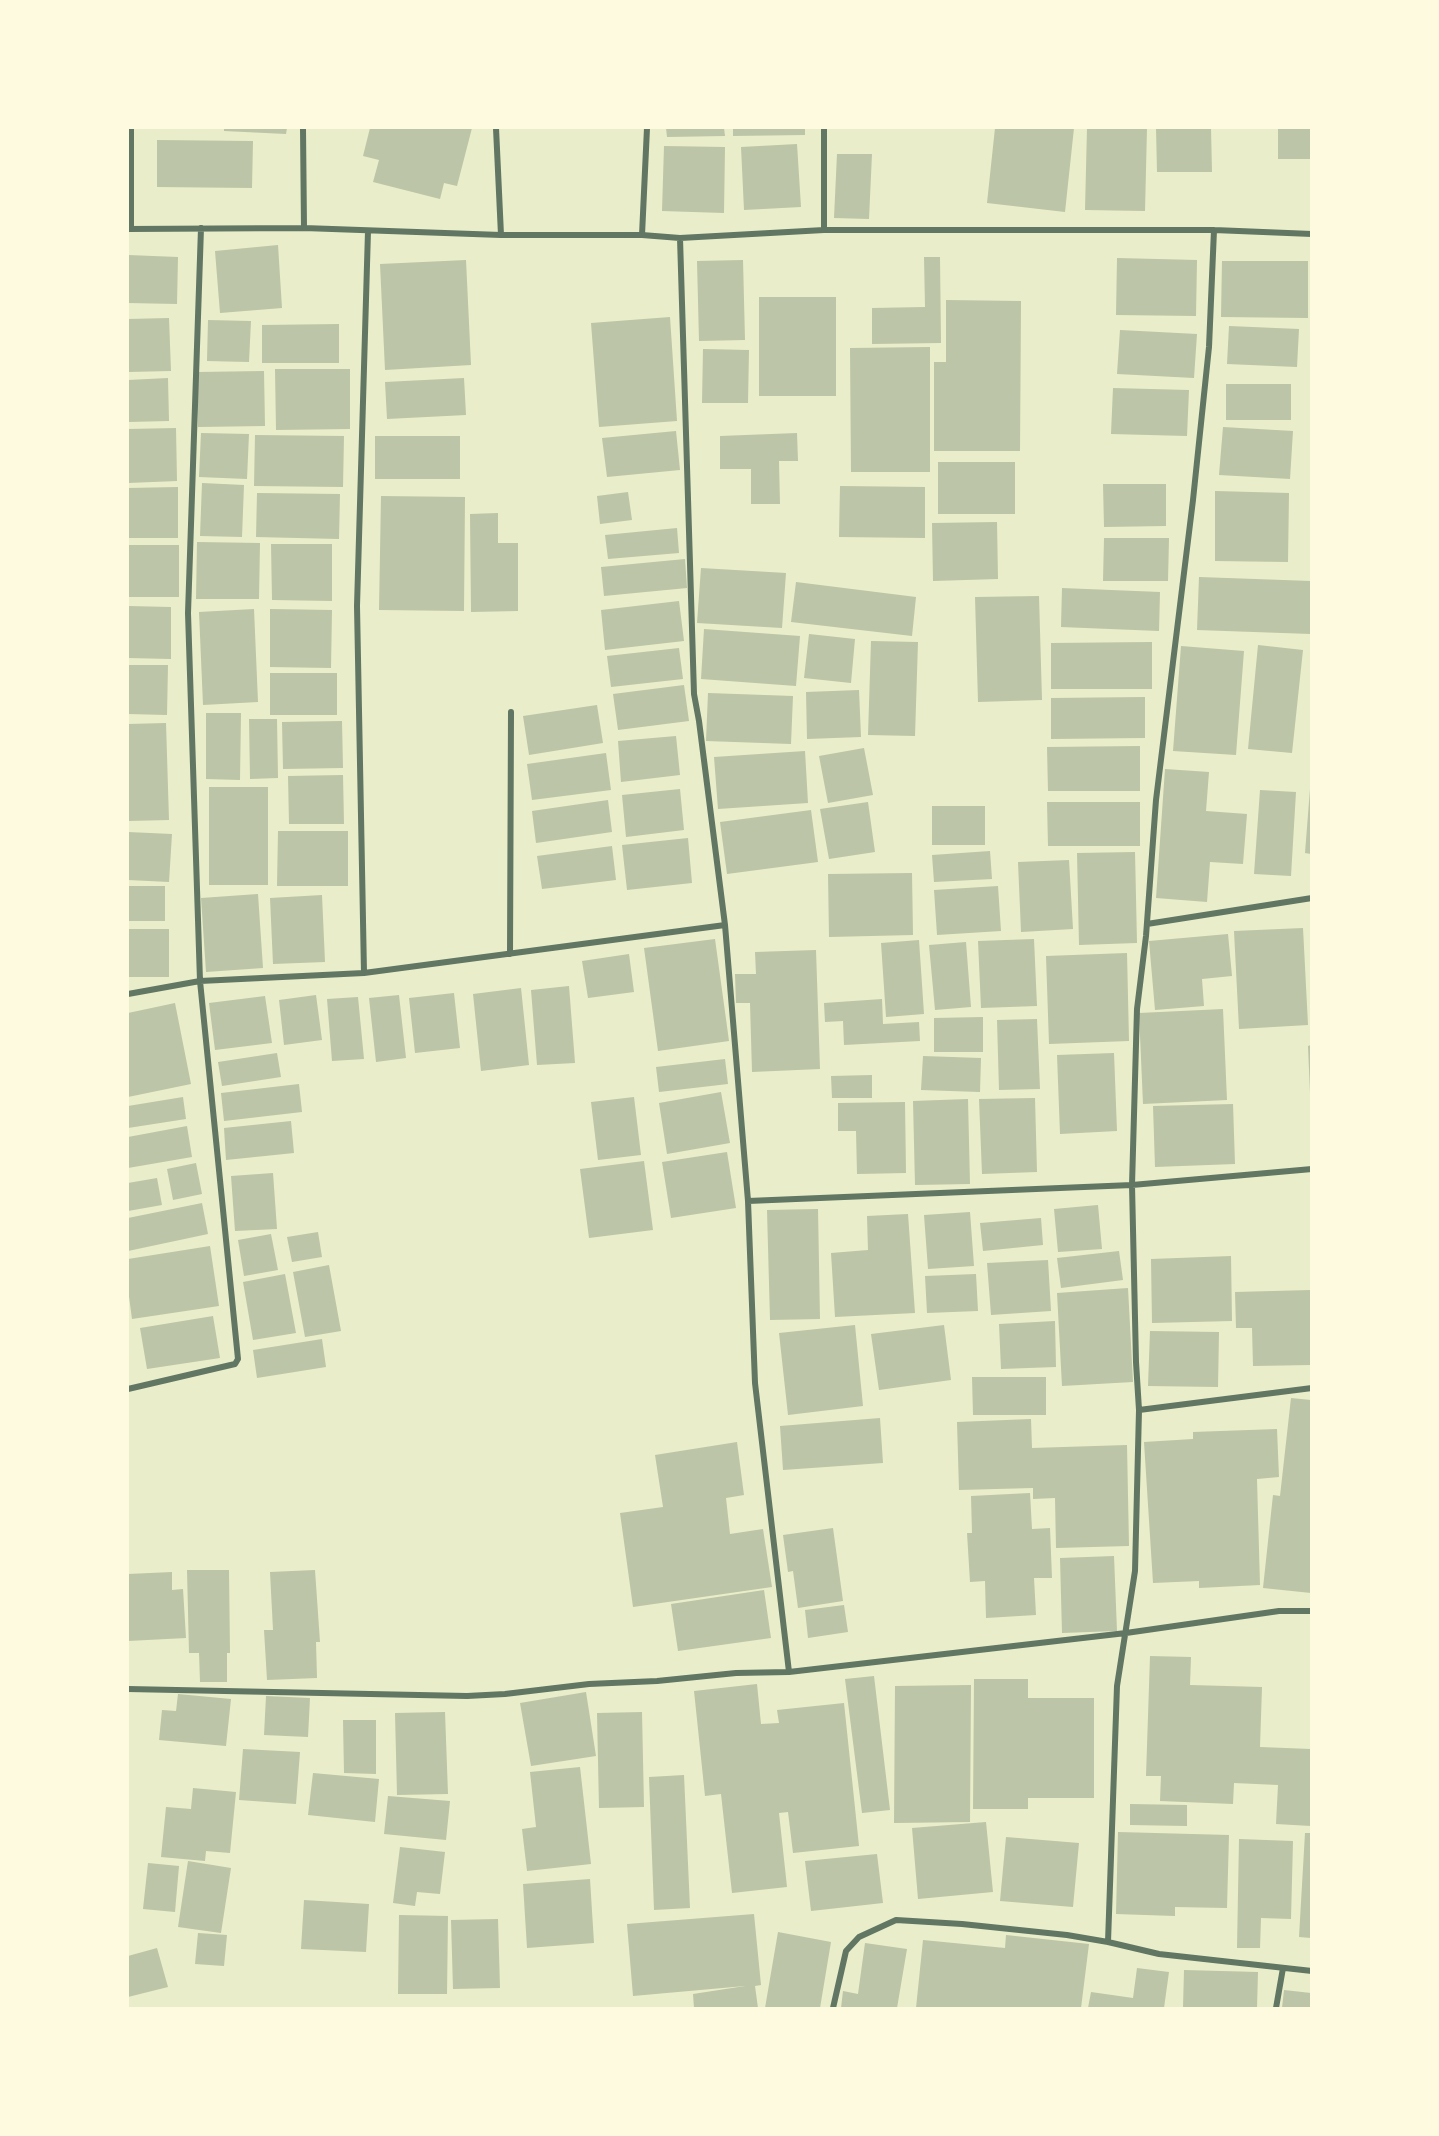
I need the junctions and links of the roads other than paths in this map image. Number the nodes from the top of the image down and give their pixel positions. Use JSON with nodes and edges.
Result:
{"nodes":[{"id":1,"x":130,"y":128,"type":"edge"},
{"id":2,"x":303,"y":128,"type":"edge"},
{"id":3,"x":496,"y":128,"type":"edge"},
{"id":4,"x":646,"y":128,"type":"edge"},
{"id":5,"x":824,"y":128,"type":"edge"},
{"id":6,"x":201,"y":228,"type":"junction"},
{"id":7,"x":304,"y":228,"type":"junction"},
{"id":8,"x":129,"y":229,"type":"edge"},
{"id":9,"x":824,"y":230,"type":"junction"},
{"id":10,"x":1214,"y":230,"type":"junction"},
{"id":11,"x":368,"y":231,"type":"junction"},
{"id":12,"x":1311,"y":234,"type":"edge"},
{"id":13,"x":501,"y":235,"type":"junction"},
{"id":14,"x":642,"y":235,"type":"junction"},
{"id":15,"x":680,"y":238,"type":"junction"},
{"id":16,"x":512,"y":712,"type":"dead end"},
{"id":17,"x":1311,"y":898,"type":"edge"},
{"id":18,"x":1147,"y":924,"type":"junction"},
{"id":19,"x":725,"y":925,"type":"junction"},
{"id":20,"x":510,"y":954,"type":"junction"},
{"id":21,"x":364,"y":973,"type":"junction"},
{"id":22,"x":200,"y":981,"type":"junction"},
{"id":23,"x":128,"y":994,"type":"edge"},
{"id":24,"x":1311,"y":1169,"type":"edge"},
{"id":25,"x":1132,"y":1185,"type":"junction"},
{"id":26,"x":748,"y":1201,"type":"junction"},
{"id":27,"x":128,"y":1389,"type":"edge"},
{"id":28,"x":1311,"y":1389,"type":"edge"},
{"id":29,"x":1139,"y":1410,"type":"junction"},
{"id":30,"x":1311,"y":1611,"type":"edge"},
{"id":31,"x":1126,"y":1633,"type":"junction"},
{"id":32,"x":789,"y":1672,"type":"junction"},
{"id":33,"x":128,"y":1689,"type":"edge"},
{"id":34,"x":1108,"y":1942,"type":"junction"},
{"id":35,"x":1284,"y":1968,"type":"junction"},
{"id":36,"x":1311,"y":1971,"type":"edge"},
{"id":37,"x":832,"y":2008,"type":"edge"},
{"id":38,"x":1276,"y":2008,"type":"edge"}],
"edges":[{"from":1,"to":8,"type":"street"},
{"from":2,"to":7,"type":"street"},
{"from":3,"to":13,"type":"street"},
{"from":4,"to":14,"type":"street"},
{"from":5,"to":9,"type":"street"},
{"from":6,"to":7,"type":"street"},
{"from":6,"to":8,"type":"street"},
{"from":6,"to":22,"type":"street"},
{"from":7,"to":11,"type":"street"},
{"from":9,"to":10,"type":"street"},
{"from":9,"to":15,"type":"street"},
{"from":10,"to":12,"type":"street"},
{"from":10,"to":18,"type":"street"},
{"from":11,"to":13,"type":"street"},
{"from":11,"to":21,"type":"street"},
{"from":13,"to":14,"type":"street"},
{"from":14,"to":15,"type":"street"},
{"from":15,"to":19,"type":"street"},
{"from":16,"to":20,"type":"street"},
{"from":17,"to":18,"type":"street"},
{"from":18,"to":25,"type":"street"},
{"from":19,"to":20,"type":"street"},
{"from":19,"to":26,"type":"street"},
{"from":20,"to":21,"type":"street"},
{"from":21,"to":22,"type":"street"},
{"from":22,"to":23,"type":"street"},
{"from":22,"to":27,"type":"street"},
{"from":24,"to":25,"type":"street"},
{"from":25,"to":26,"type":"street"},
{"from":25,"to":29,"type":"street"},
{"from":26,"to":32,"type":"street"},
{"from":28,"to":29,"type":"street"},
{"from":29,"to":31,"type":"street"},
{"from":30,"to":31,"type":"street"},
{"from":31,"to":32,"type":"street"},
{"from":31,"to":34,"type":"street"},
{"from":32,"to":33,"type":"street"},
{"from":34,"to":35,"type":"street"},
{"from":34,"to":37,"type":"street"},
{"from":35,"to":36,"type":"street"},
{"from":35,"to":38,"type":"street"}]}
